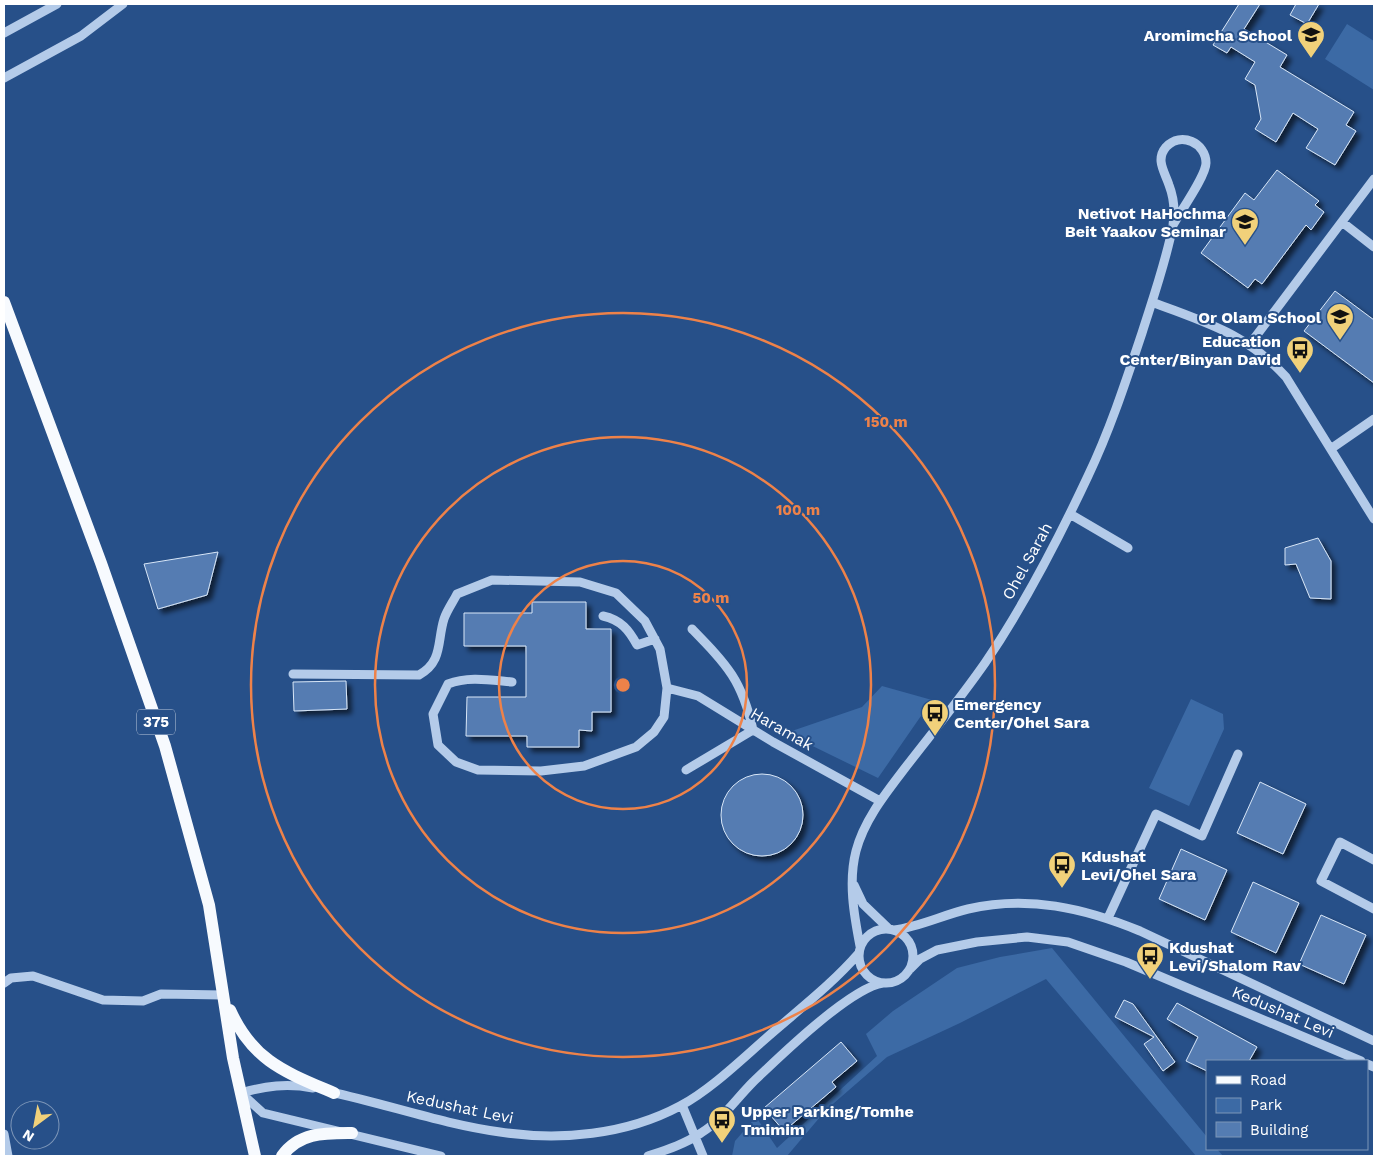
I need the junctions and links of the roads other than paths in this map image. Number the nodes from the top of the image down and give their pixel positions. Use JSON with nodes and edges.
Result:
{"nodes":[{"id":1,"x":56,"y":4,"type":"edge"},
{"id":2,"x":123,"y":4,"type":"edge"},
{"id":3,"x":4,"y":33,"type":"edge"},
{"id":4,"x":4,"y":78,"type":"edge"},
{"id":5,"x":1374,"y":179,"type":"edge"},
{"id":6,"x":1342,"y":222,"type":"junction"},
{"id":7,"x":1173,"y":226,"type":"junction"},
{"id":8,"x":1374,"y":247,"type":"edge"},
{"id":9,"x":4,"y":302,"type":"edge"},
{"id":10,"x":1152,"y":302,"type":"junction"},
{"id":11,"x":1250,"y":344,"type":"junction"},
{"id":12,"x":1374,"y":419,"type":"edge"},
{"id":13,"x":1332,"y":448,"type":"junction"},
{"id":14,"x":1070,"y":514,"type":"junction"},
{"id":15,"x":1374,"y":519,"type":"edge"},
{"id":16,"x":1128,"y":548,"type":"dead end"},
{"id":17,"x":603,"y":616,"type":"dead end"},
{"id":18,"x":692,"y":629,"type":"dead end"},
{"id":19,"x":655,"y":639,"type":"junction"},
{"id":20,"x":294,"y":674,"type":"dead end"},
{"id":21,"x":512,"y":682,"type":"dead end"},
{"id":22,"x":667,"y":688,"type":"junction"},
{"id":23,"x":753,"y":730,"type":"junction"},
{"id":24,"x":1238,"y":754,"type":"dead end"},
{"id":25,"x":686,"y":770,"type":"dead end"},
{"id":26,"x":880,"y":801,"type":"junction"},
{"id":27,"x":1374,"y":860,"type":"edge"},
{"id":28,"x":852,"y":880,"type":"junction"},
{"id":29,"x":1374,"y":909,"type":"edge"},
{"id":30,"x":1108,"y":918,"type":"junction"},
{"id":31,"x":891,"y":929,"type":"junction"},
{"id":32,"x":860,"y":950,"type":"junction"},
{"id":33,"x":910,"y":969,"type":"junction"},
{"id":34,"x":4,"y":983,"type":"edge"},
{"id":35,"x":883,"y":983,"type":"junction"},
{"id":36,"x":223,"y":995,"type":"junction"},
{"id":37,"x":1374,"y":1041,"type":"edge"},
{"id":38,"x":1359,"y":1060,"type":"edge"},
{"id":39,"x":241,"y":1093,"type":"junction"},
{"id":40,"x":334,"y":1093,"type":"junction"},
{"id":41,"x":682,"y":1105,"type":"junction"},
{"id":42,"x":352,"y":1133,"type":"junction"},
{"id":43,"x":4,"y":1134,"type":"edge"},
{"id":44,"x":693,"y":1137,"type":"junction"},
{"id":45,"x":8,"y":1156,"type":"edge"},
{"id":46,"x":255,"y":1156,"type":"edge"},
{"id":47,"x":282,"y":1156,"type":"edge"},
{"id":48,"x":441,"y":1156,"type":"edge"},
{"id":49,"x":648,"y":1156,"type":"edge"},
{"id":50,"x":703,"y":1156,"type":"edge"}],
"edges":[{"from":1,"to":3,"type":"street"},
{"from":2,"to":4,"type":"street"},
{"from":5,"to":6,"type":"street"},
{"from":6,"to":8,"type":"street"},
{"from":6,"to":11,"type":"street"},
{"from":7,"to":7,"type":"street","name":"Ohel Sarah"},
{"from":7,"to":10,"type":"street","name":"Ohel Sarah"},
{"from":9,"to":36,"type":"main road","number":"375"},
{"from":10,"to":11,"type":"street"},
{"from":10,"to":14,"type":"street","name":"Ohel Sarah"},
{"from":11,"to":13,"type":"street"},
{"from":12,"to":13,"type":"street"},
{"from":13,"to":15,"type":"street"},
{"from":14,"to":16,"type":"street"},
{"from":14,"to":26,"type":"street","name":"Ohel Sarah"},
{"from":17,"to":19,"type":"street"},
{"from":18,"to":23,"type":"street"},
{"from":19,"to":20,"type":"street"},
{"from":19,"to":22,"type":"street"},
{"from":21,"to":22,"type":"street"},
{"from":22,"to":23,"type":"street","name":"Haramak"},
{"from":23,"to":25,"type":"street"},
{"from":23,"to":26,"type":"street","name":"Haramak"},
{"from":24,"to":30,"type":"street"},
{"from":26,"to":28,"type":"street","name":"Ohel Sarah"},
{"from":27,"to":29,"type":"street"},
{"from":28,"to":31,"type":"street"},
{"from":28,"to":32,"type":"street","name":"Ohel Sarah"},
{"from":30,"to":31,"type":"street","name":"Kedushat Levi"},
{"from":30,"to":37,"type":"street","name":"Kedushat Levi"},
{"from":31,"to":32,"type":"street"},
{"from":31,"to":33,"type":"street"},
{"from":32,"to":35,"type":"street"},
{"from":32,"to":41,"type":"street","name":"Kedushat Levi"},
{"from":33,"to":35,"type":"street"},
{"from":33,"to":38,"type":"street","name":"Kedushat Levi"},
{"from":34,"to":36,"type":"street"},
{"from":35,"to":44,"type":"street"},
{"from":36,"to":39,"type":"main road","number":"375"},
{"from":36,"to":40,"type":"main road"},
{"from":39,"to":40,"type":"street","name":"Kedushat Levi"},
{"from":39,"to":42,"type":"street"},
{"from":39,"to":46,"type":"main road","number":"375"},
{"from":40,"to":41,"type":"street","name":"Kedushat Levi"},
{"from":41,"to":44,"type":"street"},
{"from":42,"to":47,"type":"main road"},
{"from":42,"to":48,"type":"street"},
{"from":43,"to":45,"type":"street"},
{"from":44,"to":49,"type":"street"},
{"from":44,"to":50,"type":"street"}]}
